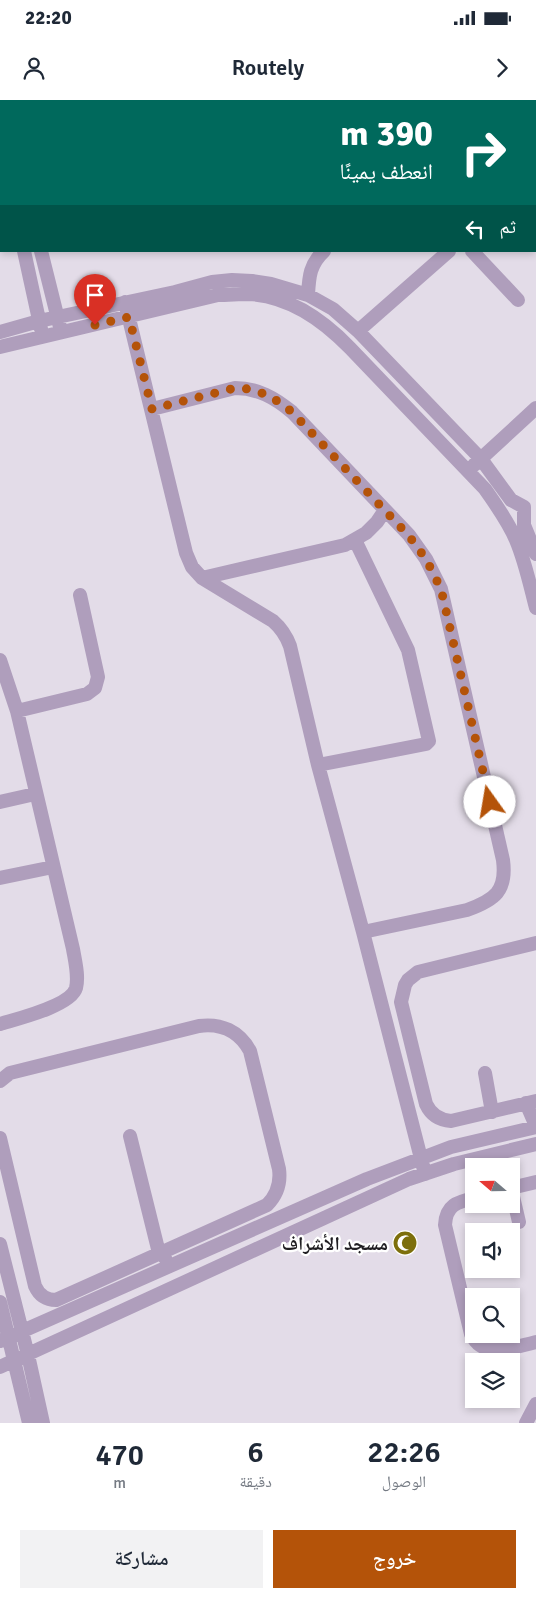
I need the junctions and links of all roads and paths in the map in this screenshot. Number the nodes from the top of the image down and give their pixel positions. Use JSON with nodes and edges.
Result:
{"nodes":[{"id":1,"x":24,"y":252,"type":"edge"},
{"id":2,"x":41,"y":252,"type":"edge"},
{"id":3,"x":323,"y":252,"type":"edge"},
{"id":4,"x":448,"y":252,"type":"edge"},
{"id":5,"x":473,"y":252,"type":"edge"},
{"id":6,"x":308,"y":295,"type":"junction"},
{"id":7,"x":518,"y":300,"type":"dead end"},
{"id":8,"x":125,"y":302,"type":"junction"},
{"id":9,"x":129,"y":317,"type":"junction"},
{"id":10,"x":58,"y":318,"type":"junction"},
{"id":11,"x":39,"y":321,"type":"junction"},
{"id":12,"x":358,"y":331,"type":"junction"},
{"id":13,"x":0,"y":332,"type":"edge"},
{"id":14,"x":61,"y":332,"type":"junction"},
{"id":15,"x":42,"y":337,"type":"junction"},
{"id":16,"x":0,"y":347,"type":"edge"},
{"id":17,"x":536,"y":408,"type":"edge"},
{"id":18,"x":152,"y":409,"type":"junction"},
{"id":19,"x":481,"y":459,"type":"junction"},
{"id":20,"x":469,"y":470,"type":"junction"},
{"id":21,"x":385,"y":510,"type":"junction"},
{"id":22,"x":356,"y":540,"type":"junction"},
{"id":23,"x":536,"y":554,"type":"edge"},
{"id":24,"x":202,"y":578,"type":"junction"},
{"id":25,"x":80,"y":595,"type":"dead end"},
{"id":26,"x":536,"y":608,"type":"edge"},
{"id":27,"x":0,"y":660,"type":"edge"},
{"id":28,"x":16,"y":711,"type":"junction"},
{"id":29,"x":318,"y":765,"type":"junction"},
{"id":30,"x":35,"y":794,"type":"junction"},
{"id":31,"x":0,"y":802,"type":"edge"},
{"id":32,"x":53,"y":867,"type":"junction"},
{"id":33,"x":0,"y":878,"type":"edge"},
{"id":34,"x":363,"y":932,"type":"junction"},
{"id":35,"x":536,"y":944,"type":"edge"},
{"id":36,"x":0,"y":1024,"type":"edge"},
{"id":37,"x":485,"y":1073,"type":"dead end"},
{"id":38,"x":0,"y":1081,"type":"edge"},
{"id":39,"x":534,"y":1102,"type":"edge"},
{"id":40,"x":492,"y":1112,"type":"junction"},
{"id":41,"x":536,"y":1126,"type":"edge"},
{"id":42,"x":130,"y":1136,"type":"dead end"},
{"id":43,"x":0,"y":1138,"type":"edge"},
{"id":44,"x":536,"y":1144,"type":"edge"},
{"id":45,"x":421,"y":1157,"type":"junction"},
{"id":46,"x":425,"y":1174,"type":"junction"},
{"id":47,"x":536,"y":1182,"type":"edge"},
{"id":48,"x":465,"y":1200,"type":"edge"},
{"id":49,"x":519,"y":1222,"type":"dead end"},
{"id":50,"x":0,"y":1244,"type":"edge"},
{"id":51,"x":159,"y":1253,"type":"junction"},
{"id":52,"x":166,"y":1267,"type":"junction"},
{"id":53,"x":4,"y":1281,"type":"edge"},
{"id":54,"x":0,"y":1302,"type":"edge"},
{"id":55,"x":21,"y":1330,"type":"junction"},
{"id":56,"x":4,"y":1339,"type":"edge"},
{"id":57,"x":536,"y":1342,"type":"edge"},
{"id":58,"x":28,"y":1355,"type":"junction"},
{"id":59,"x":14,"y":1360,"type":"junction"},
{"id":60,"x":0,"y":1367,"type":"edge"},
{"id":61,"x":536,"y":1404,"type":"edge"},
{"id":62,"x":29,"y":1423,"type":"edge"},
{"id":63,"x":43,"y":1423,"type":"edge"},
{"id":64,"x":526,"y":1423,"type":"edge"}],
"edges":[{"from":1,"to":11,"type":"street"},
{"from":2,"to":10,"type":"street"},
{"from":3,"to":6,"type":"street"},
{"from":4,"to":12,"type":"street"},
{"from":5,"to":7,"type":"street"},
{"from":6,"to":8,"type":"street"},
{"from":6,"to":12,"type":"street"},
{"from":8,"to":9,"type":"street"},
{"from":8,"to":10,"type":"street"},
{"from":9,"to":14,"type":"street"},
{"from":9,"to":18,"type":"street"},
{"from":9,"to":20,"type":"street"},
{"from":10,"to":11,"type":"street"},
{"from":10,"to":14,"type":"street"},
{"from":11,"to":13,"type":"street"},
{"from":11,"to":15,"type":"street"},
{"from":12,"to":19,"type":"street"},
{"from":14,"to":15,"type":"street"},
{"from":15,"to":16,"type":"street"},
{"from":17,"to":19,"type":"street"},
{"from":18,"to":21,"type":"street"},
{"from":18,"to":24,"type":"street"},
{"from":19,"to":20,"type":"street"},
{"from":19,"to":23,"type":"street"},
{"from":20,"to":26,"type":"street"},
{"from":21,"to":22,"type":"street"},
{"from":21,"to":34,"type":"street"},
{"from":22,"to":24,"type":"street"},
{"from":22,"to":29,"type":"street"},
{"from":24,"to":29,"type":"street"},
{"from":25,"to":28,"type":"street"},
{"from":27,"to":28,"type":"street"},
{"from":28,"to":30,"type":"street"},
{"from":29,"to":34,"type":"street"},
{"from":30,"to":31,"type":"street"},
{"from":30,"to":32,"type":"street"},
{"from":32,"to":33,"type":"street"},
{"from":32,"to":36,"type":"street"},
{"from":34,"to":45,"type":"street"},
{"from":35,"to":40,"type":"street"},
{"from":37,"to":40,"type":"street"},
{"from":38,"to":51,"type":"street"},
{"from":39,"to":40,"type":"street"},
{"from":39,"to":41,"type":"street"},
{"from":41,"to":45,"type":"street"},
{"from":42,"to":51,"type":"street"},
{"from":43,"to":51,"type":"street"},
{"from":44,"to":46,"type":"street"},
{"from":45,"to":46,"type":"street"},
{"from":45,"to":52,"type":"street"},
{"from":46,"to":58,"type":"street"},
{"from":47,"to":49,"type":"street"},
{"from":48,"to":57,"type":"street"},
{"from":50,"to":53,"type":"street"},
{"from":51,"to":52,"type":"street"},
{"from":52,"to":55,"type":"street"},
{"from":53,"to":55,"type":"street"},
{"from":54,"to":56,"type":"street"},
{"from":55,"to":56,"type":"street"},
{"from":55,"to":58,"type":"street"},
{"from":56,"to":59,"type":"street"},
{"from":58,"to":59,"type":"street"},
{"from":58,"to":63,"type":"street"},
{"from":59,"to":60,"type":"street"},
{"from":59,"to":62,"type":"street"},
{"from":61,"to":64,"type":"street"}]}
